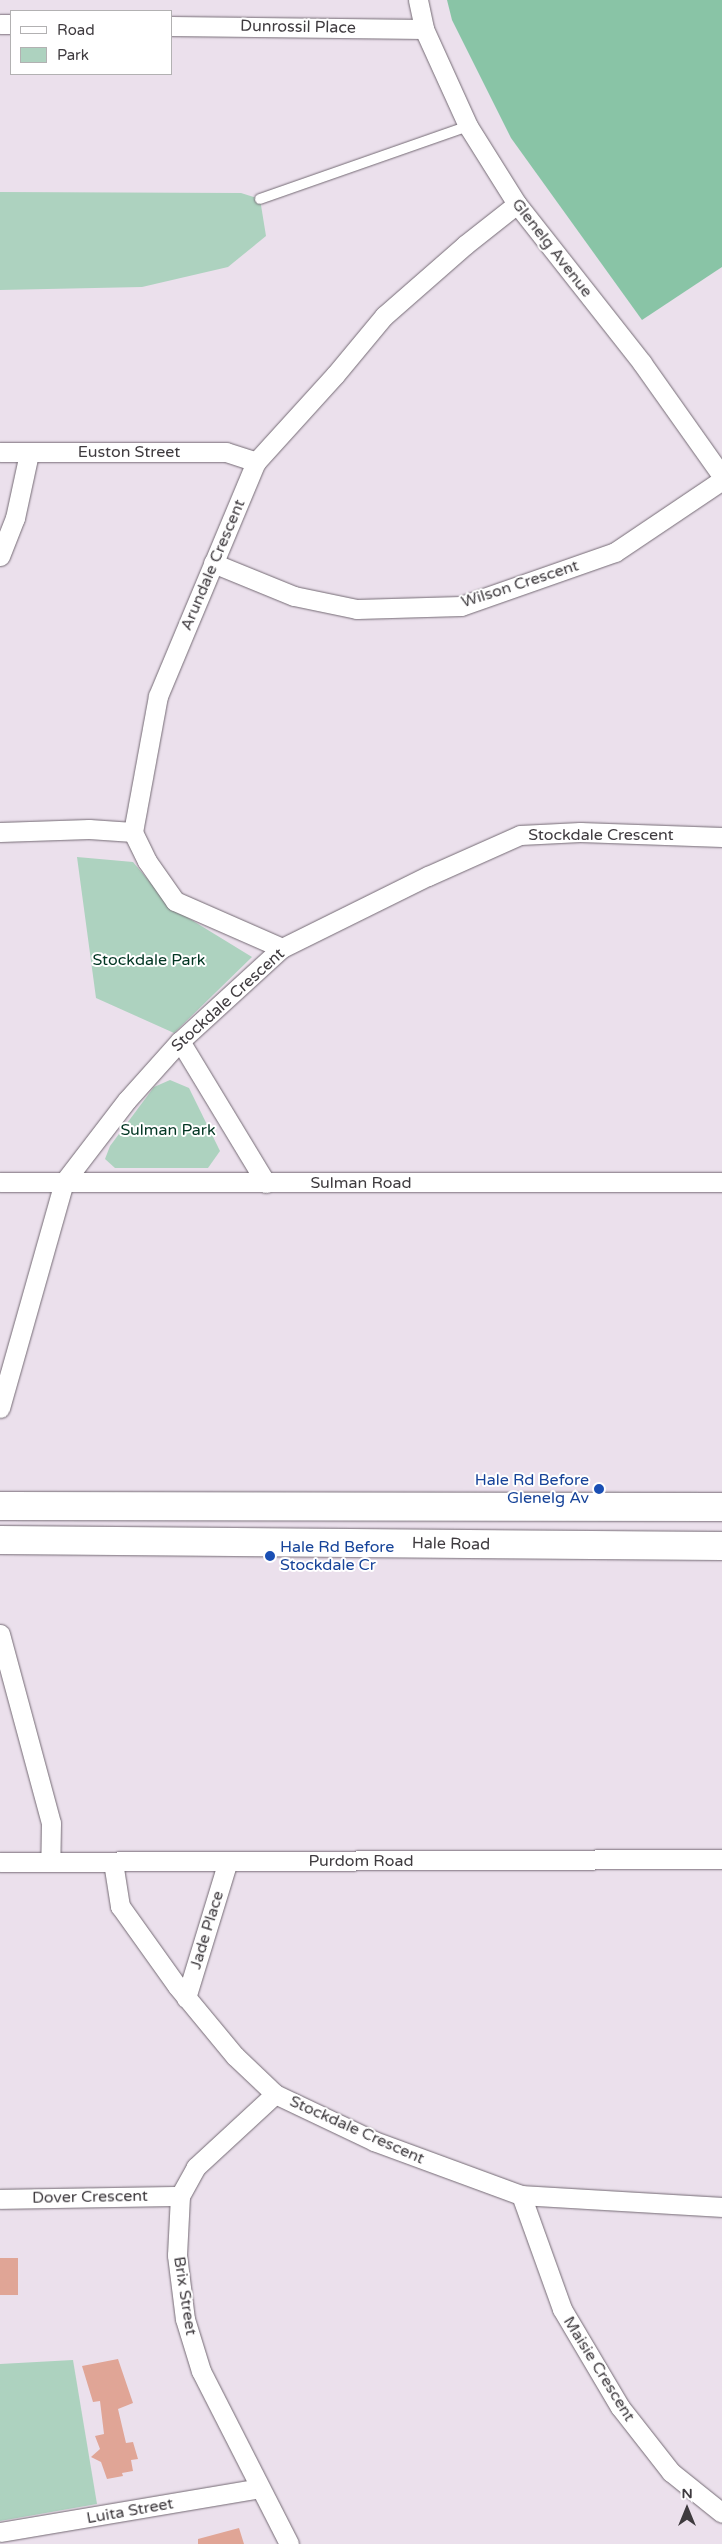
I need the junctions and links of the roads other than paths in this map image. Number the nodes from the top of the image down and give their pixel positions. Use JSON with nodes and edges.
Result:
{"nodes":[{"id":1,"x":418,"y":0,"type":"edge"},
{"id":2,"x":172,"y":26,"type":"edge"},
{"id":3,"x":424,"y":29,"type":"junction"},
{"id":4,"x":468,"y":126,"type":"junction"},
{"id":5,"x":260,"y":200,"type":"dead end"},
{"id":6,"x":516,"y":204,"type":"junction"},
{"id":7,"x":0,"y":452,"type":"edge"},
{"id":8,"x":29,"y":453,"type":"junction"},
{"id":9,"x":256,"y":462,"type":"junction"},
{"id":10,"x":722,"y":478,"type":"edge"},
{"id":11,"x":0,"y":556,"type":"edge"},
{"id":12,"x":213,"y":563,"type":"junction"},
{"id":13,"x":0,"y":832,"type":"edge"},
{"id":14,"x":133,"y":832,"type":"junction"},
{"id":15,"x":722,"y":837,"type":"edge"},
{"id":16,"x":282,"y":948,"type":"junction"},
{"id":17,"x":180,"y":1041,"type":"junction"},
{"id":18,"x":0,"y":1182,"type":"edge"},
{"id":19,"x":64,"y":1182,"type":"junction"},
{"id":20,"x":722,"y":1182,"type":"edge"},
{"id":21,"x":266,"y":1183,"type":"junction"},
{"id":22,"x":0,"y":1408,"type":"edge"},
{"id":23,"x":0,"y":1506,"type":"edge"},
{"id":24,"x":722,"y":1507,"type":"edge"},
{"id":25,"x":0,"y":1540,"type":"edge"},
{"id":26,"x":722,"y":1546,"type":"edge"},
{"id":27,"x":0,"y":1634,"type":"edge"},
{"id":28,"x":722,"y":1859,"type":"edge"},
{"id":29,"x":228,"y":1861,"type":"junction"},
{"id":30,"x":0,"y":1862,"type":"edge"},
{"id":31,"x":50,"y":1862,"type":"junction"},
{"id":32,"x":113,"y":1862,"type":"junction"},
{"id":33,"x":186,"y":1998,"type":"junction"},
{"id":34,"x":275,"y":2094,"type":"junction"},
{"id":35,"x":521,"y":2195,"type":"junction"},
{"id":36,"x":180,"y":2196,"type":"junction"},
{"id":37,"x":0,"y":2199,"type":"edge"},
{"id":38,"x":722,"y":2207,"type":"edge"},
{"id":39,"x":259,"y":2488,"type":"junction"},
{"id":40,"x":722,"y":2513,"type":"edge"},
{"id":41,"x":0,"y":2532,"type":"edge"},
{"id":42,"x":289,"y":2544,"type":"edge"}],
"edges":[{"from":1,"to":3,"type":"street","name":"Glenelg Avenue"},
{"from":2,"to":3,"type":"street","name":"Dunrossil Place"},
{"from":3,"to":4,"type":"street","name":"Glenelg Avenue"},
{"from":4,"to":5,"type":"lane"},
{"from":4,"to":6,"type":"street","name":"Glenelg Avenue"},
{"from":6,"to":9,"type":"street","name":"Arundale Crescent"},
{"from":6,"to":10,"type":"street","name":"Glenelg Avenue"},
{"from":7,"to":8,"type":"street","name":"Euston Street"},
{"from":8,"to":9,"type":"street","name":"Euston Street"},
{"from":8,"to":11,"type":"street"},
{"from":9,"to":12,"type":"street","name":"Arundale Crescent"},
{"from":10,"to":12,"type":"street","name":"Wilson Crescent"},
{"from":12,"to":14,"type":"street","name":"Arundale Crescent"},
{"from":13,"to":14,"type":"street"},
{"from":14,"to":16,"type":"street"},
{"from":15,"to":16,"type":"street","name":"Stockdale Crescent"},
{"from":16,"to":17,"type":"street","name":"Stockdale Crescent"},
{"from":17,"to":19,"type":"street","name":"Stockdale Crescent"},
{"from":17,"to":21,"type":"street"},
{"from":18,"to":19,"type":"street","name":"Sulman Road"},
{"from":19,"to":21,"type":"street","name":"Sulman Road"},
{"from":19,"to":22,"type":"street","name":"Stockdale Crescent"},
{"from":20,"to":21,"type":"street","name":"Sulman Road"},
{"from":23,"to":24,"type":"main road"},
{"from":25,"to":26,"type":"main road","name":"Hale Road"},
{"from":27,"to":31,"type":"street"},
{"from":28,"to":29,"type":"street","name":"Purdom Road"},
{"from":29,"to":32,"type":"street","name":"Purdom Road"},
{"from":29,"to":33,"type":"street","name":"Jade Place"},
{"from":30,"to":31,"type":"street","name":"Purdom Road"},
{"from":31,"to":32,"type":"street","name":"Purdom Road"},
{"from":32,"to":33,"type":"street","name":"Stockdale Crescent"},
{"from":33,"to":34,"type":"street","name":"Stockdale Crescent"},
{"from":34,"to":35,"type":"street","name":"Stockdale Crescent"},
{"from":34,"to":36,"type":"street","name":"Brix Street"},
{"from":35,"to":38,"type":"street","name":"Stockdale Crescent"},
{"from":35,"to":40,"type":"street","name":"Maisie Crescent"},
{"from":36,"to":37,"type":"street","name":"Dover Crescent"},
{"from":36,"to":39,"type":"street","name":"Brix Street"},
{"from":39,"to":41,"type":"street","name":"Luita Street"},
{"from":39,"to":42,"type":"street","name":"Brix Street"}]}
